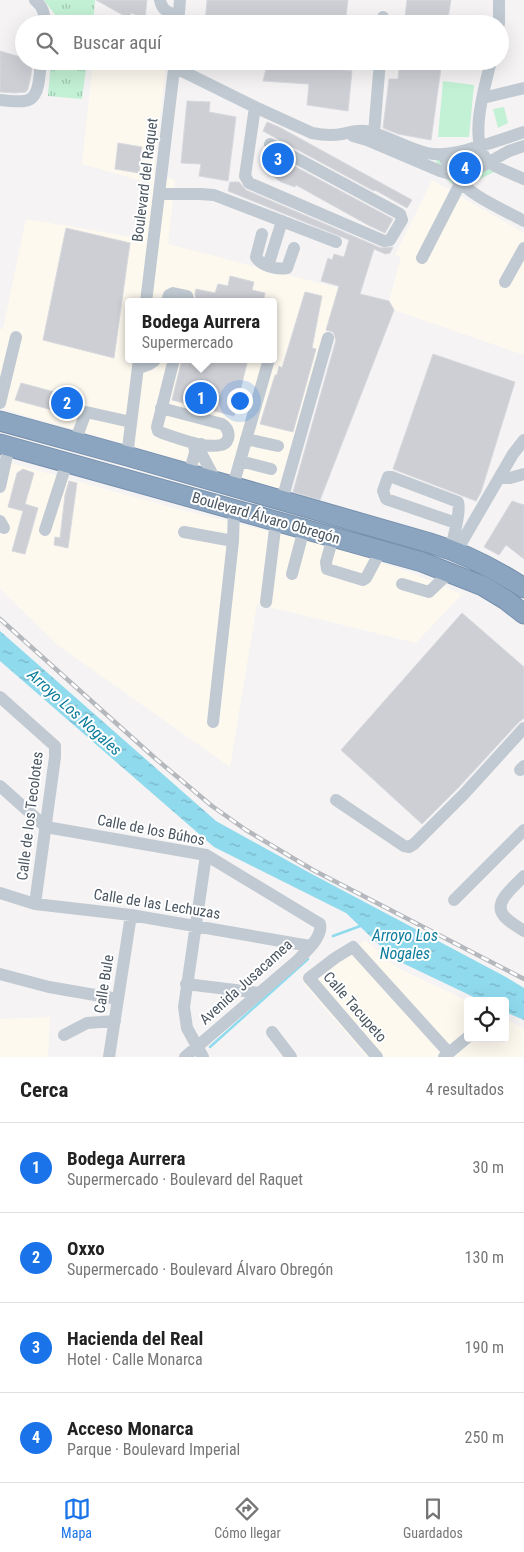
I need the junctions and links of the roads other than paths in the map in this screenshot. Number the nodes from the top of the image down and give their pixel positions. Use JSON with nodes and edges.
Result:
{"nodes":[{"id":1,"x":35,"y":0,"type":"edge"},
{"id":2,"x":160,"y":0,"type":"edge"},
{"id":3,"x":180,"y":0,"type":"edge"},
{"id":4,"x":499,"y":0,"type":"edge"},
{"id":5,"x":44,"y":15,"type":"edge"},
{"id":6,"x":172,"y":15,"type":"edge"},
{"id":7,"x":178,"y":15,"type":"edge"},
{"id":8,"x":498,"y":15,"type":"edge"},
{"id":9,"x":40,"y":70,"type":"edge"},
{"id":10,"x":174,"y":70,"type":"edge"},
{"id":11,"x":186,"y":70,"type":"edge"},
{"id":12,"x":379,"y":70,"type":"edge"},
{"id":13,"x":488,"y":70,"type":"edge"},
{"id":14,"x":524,"y":88,"type":"edge"},
{"id":15,"x":483,"y":98,"type":"junction"},
{"id":16,"x":0,"y":100,"type":"edge"},
{"id":17,"x":255,"y":107,"type":"junction"},
{"id":18,"x":524,"y":132,"type":"edge"},
{"id":19,"x":374,"y":133,"type":"junction"},
{"id":20,"x":344,"y":134,"type":"junction"},
{"id":21,"x":270,"y":144,"type":"dead end"},
{"id":22,"x":479,"y":146,"type":"junction"},
{"id":23,"x":524,"y":146,"type":"edge"},
{"id":24,"x":443,"y":154,"type":"junction"},
{"id":25,"x":488,"y":162,"type":"junction"},
{"id":26,"x":458,"y":178,"type":"junction"},
{"id":27,"x":524,"y":179,"type":"edge"},
{"id":28,"x":160,"y":194,"type":"junction"},
{"id":29,"x":282,"y":221,"type":"junction"},
{"id":30,"x":524,"y":221,"type":"edge"},
{"id":31,"x":262,"y":234,"type":"dead end"},
{"id":32,"x":336,"y":242,"type":"dead end"},
{"id":33,"x":294,"y":248,"type":"dead end"},
{"id":34,"x":524,"y":248,"type":"edge"},
{"id":35,"x":422,"y":258,"type":"dead end"},
{"id":36,"x":268,"y":266,"type":"junction"},
{"id":37,"x":505,"y":282,"type":"dead end"},
{"id":38,"x":147,"y":298,"type":"edge"},
{"id":39,"x":168,"y":298,"type":"edge"},
{"id":40,"x":188,"y":298,"type":"edge"},
{"id":41,"x":16,"y":337,"type":"dead end"},
{"id":42,"x":328,"y":338,"type":"dead end"},
{"id":43,"x":139,"y":363,"type":"edge"},
{"id":44,"x":152,"y":363,"type":"edge"},
{"id":45,"x":173,"y":363,"type":"edge"},
{"id":46,"x":268,"y":363,"type":"edge"},
{"id":47,"x":0,"y":403,"type":"edge"},
{"id":48,"x":161,"y":408,"type":"junction"},
{"id":49,"x":0,"y":421,"type":"edge"},
{"id":50,"x":131,"y":422,"type":"junction"},
{"id":51,"x":246,"y":439,"type":"junction"},
{"id":52,"x":524,"y":440,"type":"edge"},
{"id":53,"x":75,"y":442,"type":"junction"},
{"id":54,"x":198,"y":444,"type":"junction"},
{"id":55,"x":5,"y":445,"type":"edge"},
{"id":56,"x":278,"y":446,"type":"dead end"},
{"id":57,"x":127,"y":456,"type":"junction"},
{"id":58,"x":240,"y":461,"type":"junction"},
{"id":59,"x":67,"y":462,"type":"junction"},
{"id":60,"x":271,"y":470,"type":"dead end"},
{"id":61,"x":189,"y":473,"type":"junction"},
{"id":62,"x":524,"y":474,"type":"edge"},
{"id":63,"x":499,"y":478,"type":"junction"},
{"id":64,"x":225,"y":484,"type":"junction"},
{"id":65,"x":0,"y":487,"type":"edge"},
{"id":66,"x":282,"y":500,"type":"junction"},
{"id":67,"x":234,"y":509,"type":"junction"},
{"id":68,"x":276,"y":521,"type":"junction"},
{"id":69,"x":456,"y":524,"type":"junction"},
{"id":70,"x":304,"y":529,"type":"junction"},
{"id":71,"x":45,"y":530,"type":"dead end"},
{"id":72,"x":184,"y":532,"type":"dead end"},
{"id":73,"x":333,"y":537,"type":"junction"},
{"id":74,"x":233,"y":540,"type":"junction"},
{"id":75,"x":381,"y":550,"type":"junction"},
{"id":76,"x":454,"y":550,"type":"junction"},
{"id":77,"x":450,"y":572,"type":"junction"},
{"id":78,"x":292,"y":574,"type":"dead end"},
{"id":79,"x":402,"y":584,"type":"dead end"},
{"id":80,"x":524,"y":588,"type":"edge"},
{"id":81,"x":266,"y":602,"type":"dead end"},
{"id":82,"x":524,"y":614,"type":"edge"},
{"id":83,"x":0,"y":697,"type":"edge"},
{"id":84,"x":213,"y":722,"type":"dead end"},
{"id":85,"x":524,"y":728,"type":"edge"},
{"id":86,"x":0,"y":786,"type":"edge"},
{"id":87,"x":336,"y":800,"type":"dead end"},
{"id":88,"x":46,"y":827,"type":"junction"},
{"id":89,"x":524,"y":830,"type":"edge"},
{"id":90,"x":206,"y":855,"type":"junction"},
{"id":91,"x":524,"y":876,"type":"edge"},
{"id":92,"x":0,"y":893,"type":"edge"},
{"id":93,"x":454,"y":900,"type":"dead end"},
{"id":94,"x":35,"y":904,"type":"junction"},
{"id":95,"x":131,"y":915,"type":"junction"},
{"id":96,"x":195,"y":926,"type":"junction"},
{"id":97,"x":321,"y":926,"type":"joint"},
{"id":98,"x":524,"y":931,"type":"edge"},
{"id":99,"x":310,"y":946,"type":"junction"},
{"id":100,"x":0,"y":974,"type":"edge"},
{"id":101,"x":186,"y":984,"type":"junction"},
{"id":102,"x":260,"y":993,"type":"junction"},
{"id":103,"x":118,"y":999,"type":"junction"},
{"id":104,"x":115,"y":1021,"type":"junction"},
{"id":105,"x":272,"y":1032,"type":"dead end"},
{"id":106,"x":64,"y":1035,"type":"dead end"},
{"id":107,"x":464,"y":1040,"type":"edge"},
{"id":108,"x":200,"y":1052,"type":"edge"},
{"id":109,"x":446,"y":1055,"type":"edge"},
{"id":110,"x":109,"y":1057,"type":"edge"},
{"id":111,"x":185,"y":1057,"type":"edge"},
{"id":112,"x":291,"y":1057,"type":"edge"},
{"id":113,"x":377,"y":1057,"type":"edge"}],
"edges":[{"from":1,"to":5,"type":"street"},
{"from":2,"to":6,"type":"street"},
{"from":3,"to":7,"type":"street"},
{"from":4,"to":8,"type":"street"},
{"from":9,"to":16,"type":"street"},
{"from":10,"to":28,"type":"street","name":"Boulevard del Raquet"},
{"from":11,"to":17,"type":"street"},
{"from":12,"to":19,"type":"street"},
{"from":13,"to":15,"type":"street"},
{"from":14,"to":15,"type":"street"},
{"from":15,"to":22,"type":"street"},
{"from":17,"to":20,"type":"street"},
{"from":17,"to":21,"type":"street"},
{"from":18,"to":22,"type":"street"},
{"from":19,"to":20,"type":"street"},
{"from":19,"to":24,"type":"street"},
{"from":20,"to":26,"type":"street"},
{"from":22,"to":24,"type":"street"},
{"from":22,"to":25,"type":"street"},
{"from":23,"to":25,"type":"street"},
{"from":24,"to":26,"type":"street"},
{"from":25,"to":26,"type":"street"},
{"from":25,"to":27,"type":"street"},
{"from":26,"to":30,"type":"street"},
{"from":26,"to":35,"type":"street"},
{"from":28,"to":29,"type":"street"},
{"from":28,"to":38,"type":"street","name":"Boulevard del Raquet"},
{"from":29,"to":32,"type":"street"},
{"from":29,"to":36,"type":"street"},
{"from":31,"to":36,"type":"street"},
{"from":33,"to":36,"type":"street"},
{"from":34,"to":37,"type":"street"},
{"from":39,"to":40,"type":"street"},
{"from":41,"to":47,"type":"street"},
{"from":42,"to":66,"type":"street"},
{"from":43,"to":44,"type":"street"},
{"from":43,"to":50,"type":"street"},
{"from":45,"to":48,"type":"street"},
{"from":46,"to":51,"type":"street"},
{"from":48,"to":54,"type":"street"},
{"from":48,"to":54,"type":"street"},
{"from":49,"to":53,"type":"highway","name":"Boulevard Álvaro Obregón"},
{"from":50,"to":53,"type":"street"},
{"from":50,"to":57,"type":"street"},
{"from":51,"to":56,"type":"street"},
{"from":51,"to":58,"type":"street"},
{"from":52,"to":63,"type":"street"},
{"from":53,"to":57,"type":"highway","name":"Boulevard Álvaro Obregón"},
{"from":54,"to":61,"type":"street"},
{"from":54,"to":64,"type":"street"},
{"from":55,"to":59,"type":"highway","name":"Boulevard Álvaro Obregón"},
{"from":55,"to":65,"type":"street"},
{"from":57,"to":61,"type":"highway","name":"Boulevard Álvaro Obregón"},
{"from":58,"to":60,"type":"street"},
{"from":58,"to":64,"type":"street"},
{"from":59,"to":67,"type":"highway","name":"Boulevard Álvaro Obregón"},
{"from":59,"to":71,"type":"street"},
{"from":61,"to":64,"type":"highway","name":"Boulevard Álvaro Obregón"},
{"from":62,"to":63,"type":"street"},
{"from":63,"to":76,"type":"street"},
{"from":64,"to":66,"type":"highway","name":"Boulevard Álvaro Obregón"},
{"from":66,"to":76,"type":"highway","name":"Boulevard Álvaro Obregón"},
{"from":67,"to":68,"type":"highway","name":"Boulevard Álvaro Obregón"},
{"from":67,"to":74,"type":"street"},
{"from":68,"to":70,"type":"highway","name":"Boulevard Álvaro Obregón"},
{"from":68,"to":81,"type":"street"},
{"from":69,"to":69,"type":"street"},
{"from":69,"to":76,"type":"street"},
{"from":70,"to":73,"type":"highway","name":"Boulevard Álvaro Obregón"},
{"from":70,"to":78,"type":"street"},
{"from":72,"to":74,"type":"street"},
{"from":73,"to":75,"type":"highway","name":"Boulevard Álvaro Obregón"},
{"from":73,"to":75,"type":"street"},
{"from":74,"to":84,"type":"street"},
{"from":75,"to":77,"type":"highway","name":"Boulevard Álvaro Obregón"},
{"from":76,"to":80,"type":"highway","name":"Boulevard Álvaro Obregón"},
{"from":77,"to":79,"type":"street"},
{"from":77,"to":82,"type":"highway","name":"Boulevard Álvaro Obregón"},
{"from":83,"to":88,"type":"street","name":"Calle de los Tecolotes"},
{"from":85,"to":87,"type":"street"},
{"from":86,"to":88,"type":"street"},
{"from":88,"to":90,"type":"street","name":"Calle de los Búhos"},
{"from":88,"to":94,"type":"street","name":"Calle de los Tecolotes"},
{"from":89,"to":93,"type":"street"},
{"from":90,"to":96,"type":"street"},
{"from":90,"to":97,"type":"street","name":"Calle de los Búhos"},
{"from":91,"to":98,"type":"street"},
{"from":92,"to":94,"type":"street","name":"Calle de las Lechuzas"},
{"from":94,"to":95,"type":"street","name":"Calle de las Lechuzas"},
{"from":95,"to":96,"type":"street","name":"Calle de las Lechuzas"},
{"from":95,"to":103,"type":"street","name":"Calle Bule"},
{"from":96,"to":99,"type":"street","name":"Calle de las Lechuzas"},
{"from":96,"to":101,"type":"street"},
{"from":97,"to":99,"type":"street","name":"Avenida Jusacamea"},
{"from":99,"to":102,"type":"street","name":"Avenida Jusacamea"},
{"from":100,"to":103,"type":"street"},
{"from":101,"to":102,"type":"street"},
{"from":101,"to":108,"type":"street"},
{"from":102,"to":108,"type":"street","name":"Avenida Jusacamea"},
{"from":103,"to":104,"type":"street","name":"Calle Bule"},
{"from":104,"to":106,"type":"street"},
{"from":104,"to":110,"type":"street","name":"Calle Bule"},
{"from":105,"to":112,"type":"street"},
{"from":107,"to":109,"type":"street"},
{"from":108,"to":111,"type":"street","name":"Avenida Jusacamea"},
{"from":109,"to":113,"type":"street","name":"Calle Tacupeto"}]}
